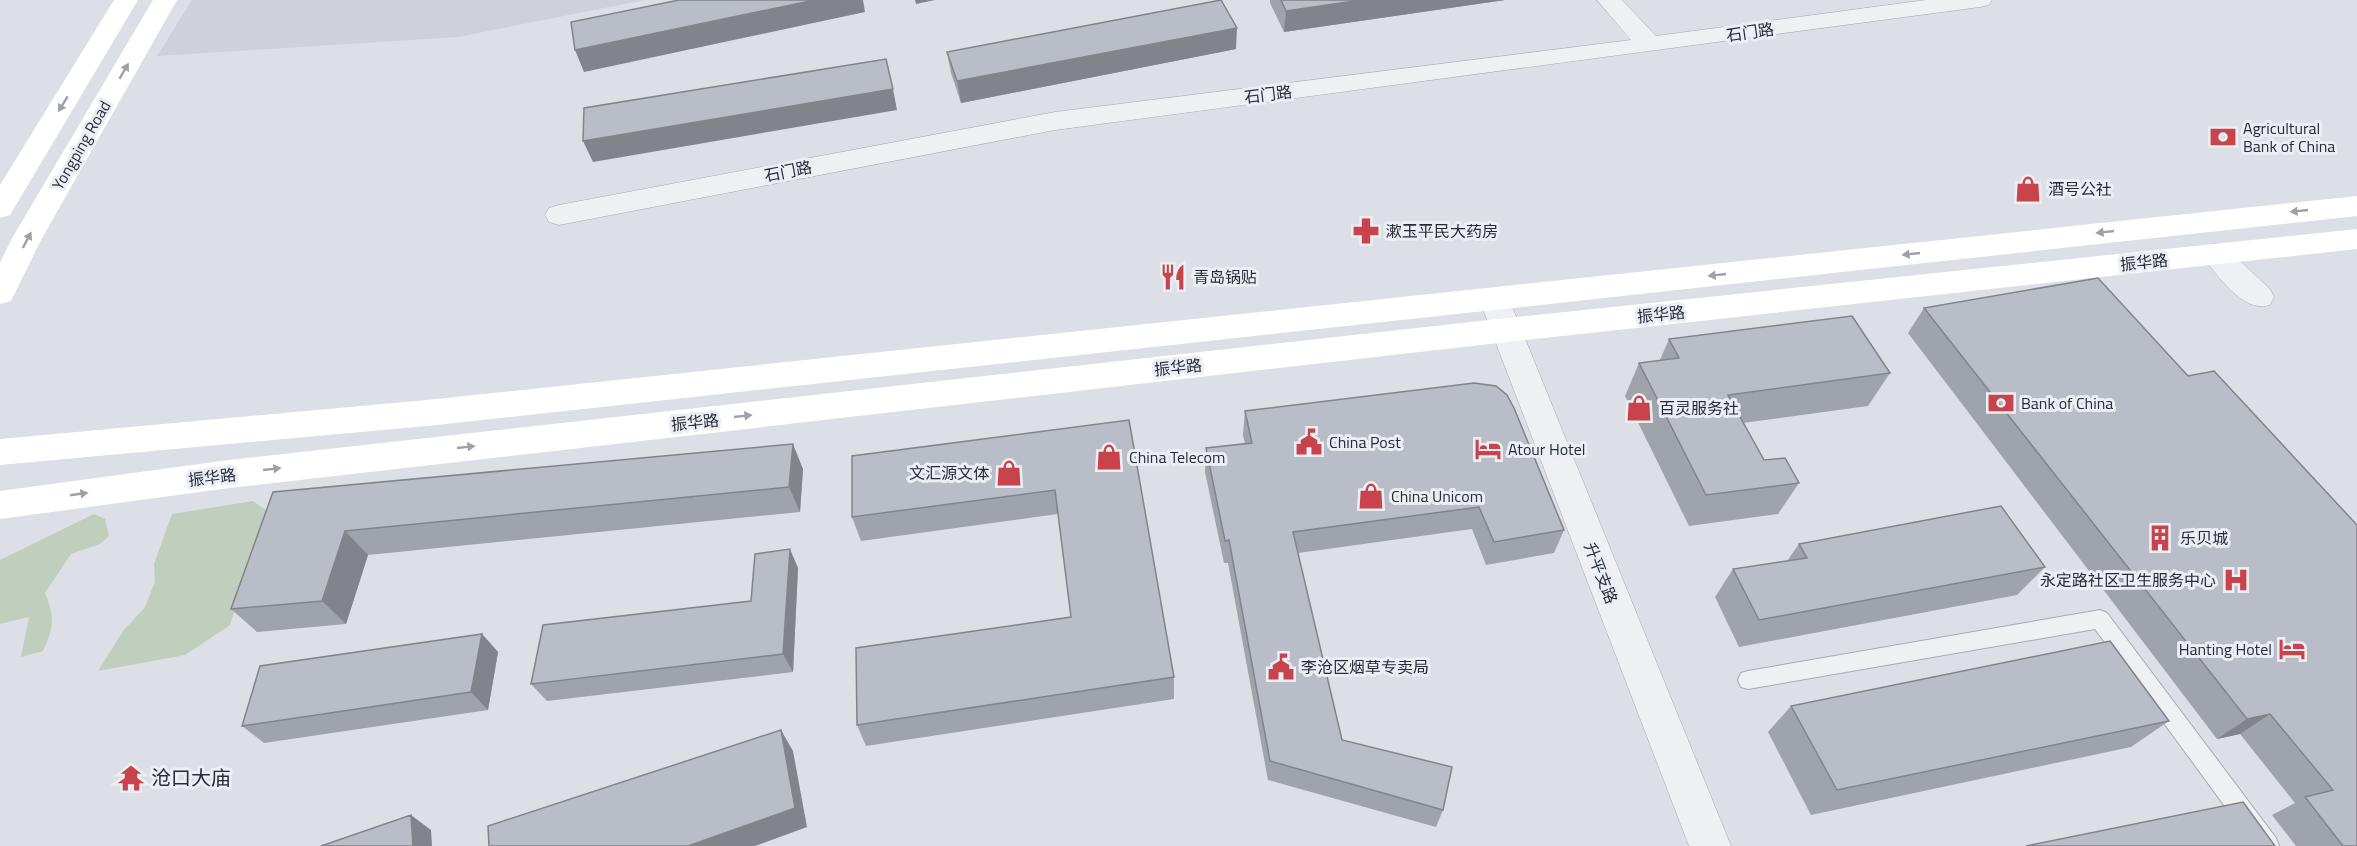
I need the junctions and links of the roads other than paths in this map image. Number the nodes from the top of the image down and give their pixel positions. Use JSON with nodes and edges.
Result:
{"nodes":[{"id":1,"x":126,"y":0,"type":"edge"},
{"id":2,"x":165,"y":0,"type":"edge"},
{"id":3,"x":1609,"y":0,"type":"edge"},
{"id":4,"x":1978,"y":0,"type":"edge"},
{"id":5,"x":1650,"y":45,"type":"junction"},
{"id":6,"x":2357,"y":206,"type":"edge"},
{"id":7,"x":0,"y":208,"type":"edge"},
{"id":8,"x":559,"y":215,"type":"dead end"},
{"id":9,"x":2357,"y":239,"type":"edge"},
{"id":10,"x":2216,"y":254,"type":"junction"},
{"id":11,"x":0,"y":293,"type":"edge"},
{"id":12,"x":2259,"y":297,"type":"dead end"},
{"id":13,"x":1500,"y":315,"type":"junction"},
{"id":14,"x":0,"y":452,"type":"edge"},
{"id":15,"x":46,"y":498,"type":"junction"},
{"id":16,"x":0,"y":505,"type":"edge"},
{"id":17,"x":0,"y":524,"type":"edge"},
{"id":18,"x":1748,"y":680,"type":"dead end"},
{"id":19,"x":1710,"y":846,"type":"edge"},
{"id":20,"x":2268,"y":846,"type":"edge"}],
"edges":[{"from":1,"to":7,"type":"main road","one_way":true},
{"from":11,"to":2,"type":"main road","name":"Yongping Road","one_way":true},
{"from":3,"to":5,"type":"street"},
{"from":4,"to":5,"type":"street","name":"石门路"},
{"from":5,"to":8,"type":"street","name":"石门路"},
{"from":6,"to":13,"type":"main road","name":"振华路","one_way":true},
{"from":9,"to":10,"type":"main road","name":"振华路"},
{"from":10,"to":12,"type":"street"},
{"from":10,"to":13,"type":"main road","name":"振华路"},
{"from":13,"to":14,"type":"main road","name":"振华路"},
{"from":15,"to":13,"type":"main road","name":"振华路","one_way":true},
{"from":13,"to":19,"type":"street","name":"升平支路"},
{"from":15,"to":16,"type":"main road","name":"振华路"},
{"from":15,"to":17,"type":"main road"},
{"from":18,"to":20,"type":"lane"}]}
